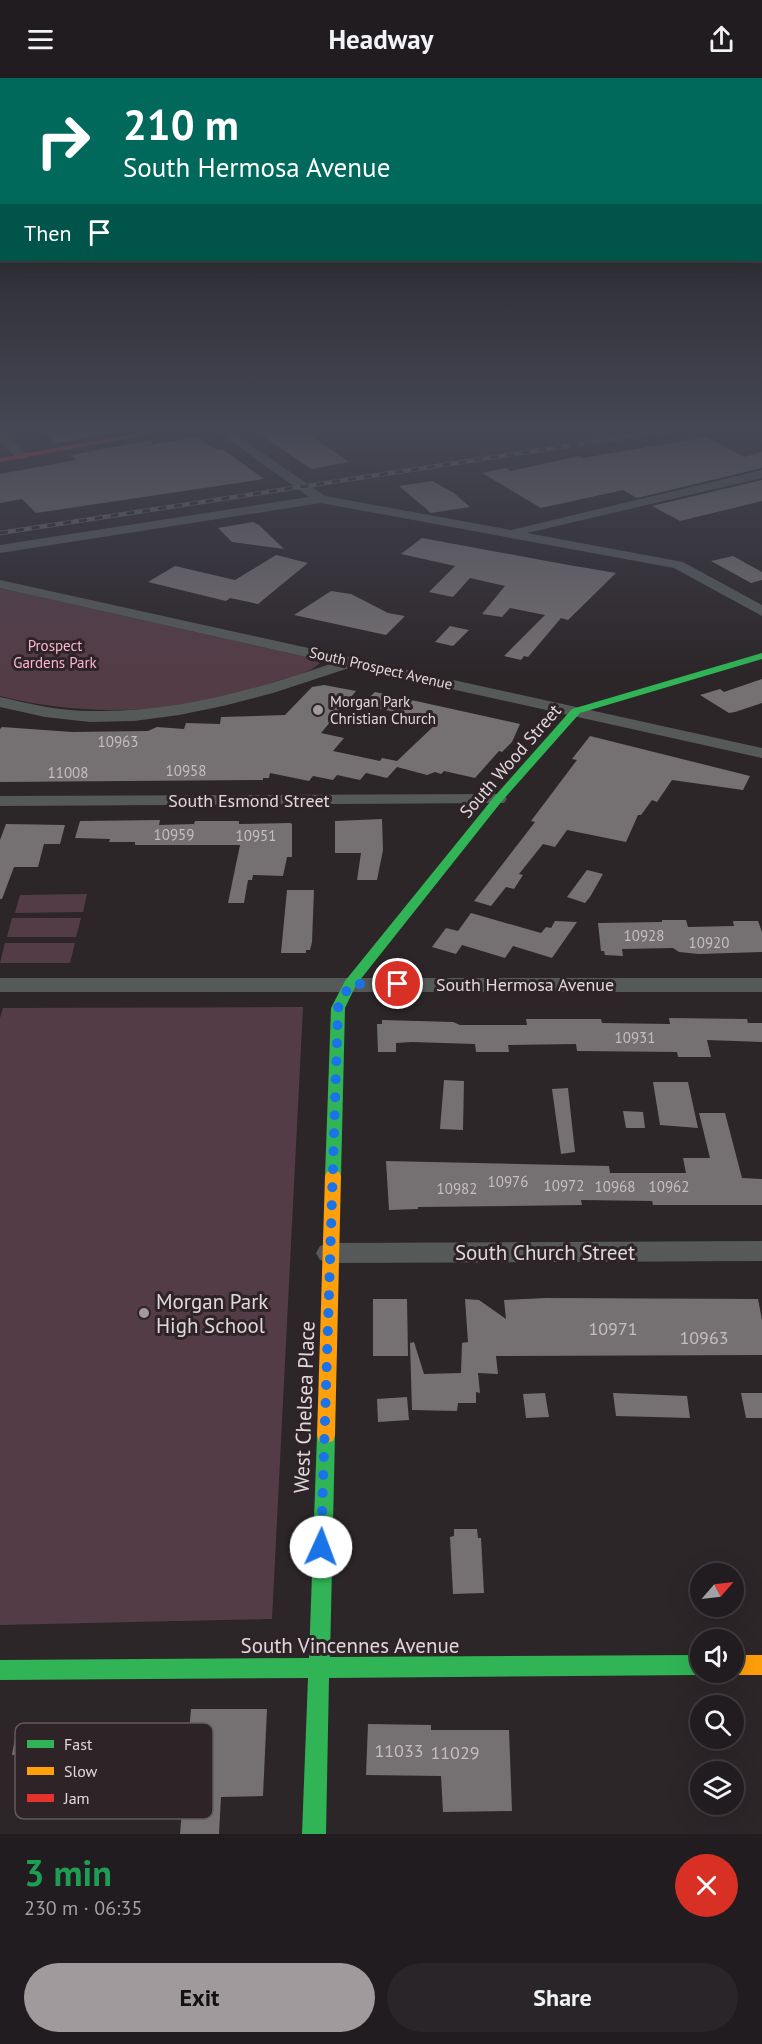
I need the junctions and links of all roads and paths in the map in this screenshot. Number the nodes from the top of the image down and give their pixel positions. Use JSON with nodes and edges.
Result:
{"nodes":[{"id":1,"x":244,"y":511,"type":"edge"},
{"id":2,"x":387,"y":511,"type":"edge"},
{"id":3,"x":603,"y":511,"type":"edge"},
{"id":4,"x":508,"y":533,"type":"junction"},
{"id":5,"x":0,"y":549,"type":"edge"},
{"id":6,"x":0,"y":584,"type":"edge"},
{"id":7,"x":762,"y":611,"type":"edge"},
{"id":8,"x":762,"y":656,"type":"edge"},
{"id":9,"x":353,"y":661,"type":"junction"},
{"id":10,"x":0,"y":702,"type":"edge"},
{"id":11,"x":576,"y":711,"type":"junction"},
{"id":12,"x":762,"y":753,"type":"edge"},
{"id":13,"x":498,"y":799,"type":"junction"},
{"id":14,"x":0,"y":801,"type":"edge"},
{"id":15,"x":350,"y":984,"type":"junction"},
{"id":16,"x":762,"y":984,"type":"edge"},
{"id":17,"x":0,"y":985,"type":"edge"},
{"id":18,"x":762,"y":1251,"type":"edge"},
{"id":19,"x":329,"y":1253,"type":"junction"},
{"id":20,"x":318,"y":1665,"type":"junction"},
{"id":21,"x":690,"y":1665,"type":"edge"},
{"id":22,"x":744,"y":1665,"type":"edge"},
{"id":23,"x":762,"y":1665,"type":"edge"},
{"id":24,"x":0,"y":1670,"type":"edge"},
{"id":25,"x":314,"y":1834,"type":"edge"}],
"edges":[{"from":1,"to":5,"type":"street"},
{"from":2,"to":4,"type":"street"},
{"from":3,"to":4,"type":"street"},
{"from":4,"to":7,"type":"street"},
{"from":6,"to":9,"type":"street","name":"South Prospect Avenue"},
{"from":8,"to":11,"type":"street","name":"South Wood Street"},
{"from":9,"to":10,"type":"street"},
{"from":9,"to":11,"type":"street","name":"South Prospect Avenue"},
{"from":11,"to":12,"type":"street","name":"South Prospect Avenue"},
{"from":11,"to":13,"type":"street","name":"South Wood Street"},
{"from":13,"to":14,"type":"street","name":"South Esmond Street"},
{"from":13,"to":15,"type":"street","name":"South Wood Street"},
{"from":15,"to":16,"type":"street","name":"South Hermosa Avenue"},
{"from":15,"to":17,"type":"street","name":"South Hermosa Avenue"},
{"from":15,"to":19,"type":"street","name":"West Chelsea Place"},
{"from":18,"to":19,"type":"street","name":"South Church Street"},
{"from":19,"to":20,"type":"street","name":"West Chelsea Place"},
{"from":20,"to":21,"type":"street","name":"South Vincennes Avenue"},
{"from":20,"to":24,"type":"street","name":"South Vincennes Avenue"},
{"from":20,"to":25,"type":"street","name":"West Chelsea Place"},
{"from":22,"to":23,"type":"street"}]}
